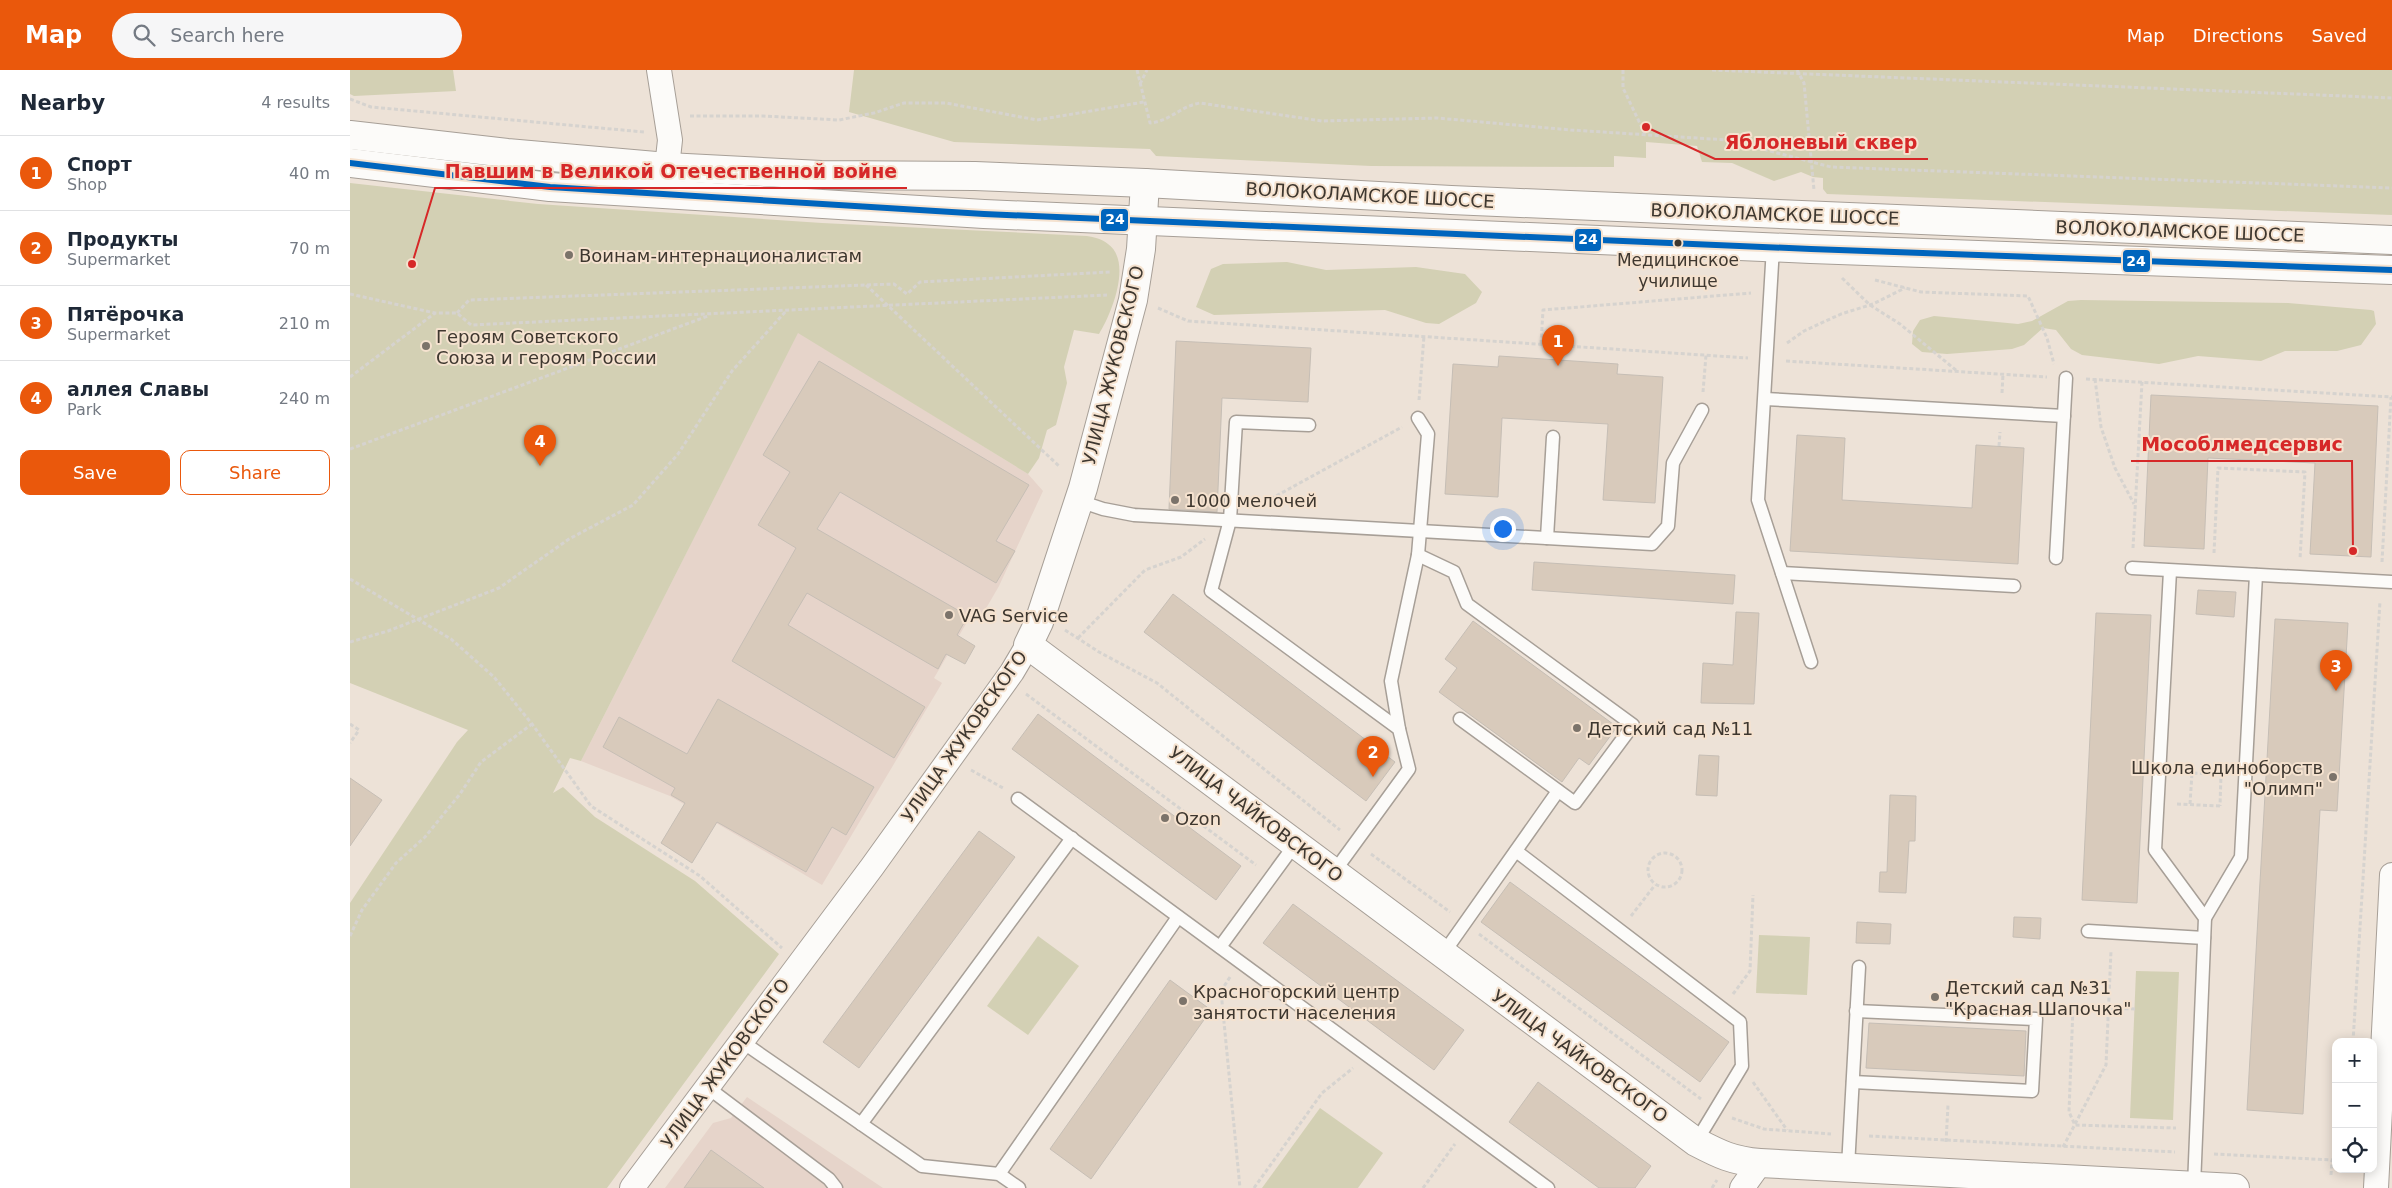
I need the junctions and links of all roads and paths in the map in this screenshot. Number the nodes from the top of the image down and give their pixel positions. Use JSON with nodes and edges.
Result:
{"nodes":[{"id":1,"x":660,"y":70,"type":"edge"},
{"id":2,"x":1137,"y":70,"type":"edge"},
{"id":3,"x":1147,"y":70,"type":"edge"},
{"id":4,"x":1623,"y":70,"type":"edge"},
{"id":5,"x":1712,"y":70,"type":"edge"},
{"id":6,"x":1798,"y":72,"type":"edge"},
{"id":7,"x":1140,"y":84,"type":"junction"},
{"id":8,"x":2392,"y":98,"type":"edge"},
{"id":9,"x":350,"y":99,"type":"edge"},
{"id":10,"x":1144,"y":102,"type":"junction"},
{"id":11,"x":668,"y":123,"type":"junction"},
{"id":12,"x":1645,"y":134,"type":"junction"},
{"id":13,"x":350,"y":135,"type":"edge"},
{"id":14,"x":1812,"y":162,"type":"junction"},
{"id":15,"x":350,"y":163,"type":"edge"},
{"id":16,"x":667,"y":167,"type":"junction"},
{"id":17,"x":1145,"y":183,"type":"junction"},
{"id":18,"x":2392,"y":188,"type":"edge"},
{"id":19,"x":1814,"y":196,"type":"dead end"},
{"id":20,"x":1143,"y":221,"type":"junction"},
{"id":21,"x":2392,"y":240,"type":"edge"},
{"id":22,"x":1773,"y":247,"type":"junction"},
{"id":23,"x":2392,"y":270,"type":"edge"},
{"id":24,"x":1114,"y":272,"type":"dead end"},
{"id":25,"x":1844,"y":274,"type":"dead end"},
{"id":26,"x":1868,"y":279,"type":"dead end"},
{"id":27,"x":866,"y":285,"type":"junction"},
{"id":28,"x":1905,"y":288,"type":"junction"},
{"id":29,"x":1771,"y":291,"type":"junction"},
{"id":30,"x":350,"y":294,"type":"edge"},
{"id":31,"x":1110,"y":295,"type":"dead end"},
{"id":32,"x":886,"y":305,"type":"junction"},
{"id":33,"x":1870,"y":305,"type":"junction"},
{"id":34,"x":787,"y":311,"type":"junction"},
{"id":35,"x":435,"y":313,"type":"junction"},
{"id":36,"x":457,"y":313,"type":"junction"},
{"id":37,"x":710,"y":315,"type":"junction"},
{"id":38,"x":1424,"y":336,"type":"dead end"},
{"id":39,"x":1541,"y":344,"type":"dead end"},
{"id":40,"x":1706,"y":355,"type":"dead end"},
{"id":41,"x":1768,"y":356,"type":"junction"},
{"id":42,"x":2056,"y":369,"type":"dead end"},
{"id":43,"x":1957,"y":371,"type":"dead end"},
{"id":44,"x":350,"y":377,"type":"edge"},
{"id":45,"x":2066,"y":378,"type":"dead end"},
{"id":46,"x":2095,"y":379,"type":"dead end"},
{"id":47,"x":2142,"y":382,"type":"dead end"},
{"id":48,"x":2391,"y":397,"type":"edge"},
{"id":49,"x":1765,"y":399,"type":"junction"},
{"id":50,"x":1702,"y":410,"type":"joint"},
{"id":51,"x":2064,"y":416,"type":"junction"},
{"id":52,"x":1418,"y":418,"type":"junction"},
{"id":53,"x":1309,"y":425,"type":"dead end"},
{"id":54,"x":1553,"y":437,"type":"dead end"},
{"id":55,"x":350,"y":449,"type":"edge"},
{"id":56,"x":1044,"y":452,"type":"dead end"},
{"id":57,"x":1079,"y":501,"type":"junction"},
{"id":58,"x":2135,"y":506,"type":"junction"},
{"id":59,"x":1230,"y":520,"type":"junction"},
{"id":60,"x":1421,"y":531,"type":"junction"},
{"id":61,"x":1547,"y":538,"type":"junction"},
{"id":62,"x":1418,"y":555,"type":"junction"},
{"id":63,"x":2056,"y":558,"type":"dead end"},
{"id":64,"x":2132,"y":568,"type":"joint"},
{"id":65,"x":2170,"y":571,"type":"junction"},
{"id":66,"x":1782,"y":573,"type":"junction"},
{"id":67,"x":2213,"y":573,"type":"junction"},
{"id":68,"x":2256,"y":575,"type":"junction"},
{"id":69,"x":2299,"y":577,"type":"junction"},
{"id":70,"x":350,"y":579,"type":"edge"},
{"id":71,"x":2386,"y":582,"type":"edge"},
{"id":72,"x":2014,"y":586,"type":"dead end"},
{"id":73,"x":418,"y":619,"type":"junction"},
{"id":74,"x":1078,"y":638,"type":"dead end"},
{"id":75,"x":350,"y":642,"type":"edge"},
{"id":76,"x":1028,"y":645,"type":"junction"},
{"id":77,"x":1811,"y":662,"type":"dead end"},
{"id":78,"x":1024,"y":692,"type":"dead end"},
{"id":79,"x":1460,"y":719,"type":"dead end"},
{"id":80,"x":350,"y":724,"type":"edge"},
{"id":81,"x":532,"y":724,"type":"junction"},
{"id":82,"x":1399,"y":728,"type":"junction"},
{"id":83,"x":350,"y":743,"type":"edge"},
{"id":84,"x":968,"y":769,"type":"dead end"},
{"id":85,"x":1558,"y":791,"type":"junction"},
{"id":86,"x":1018,"y":799,"type":"joint"},
{"id":87,"x":2157,"y":803,"type":"junction"},
{"id":88,"x":2190,"y":804,"type":"junction"},
{"id":89,"x":2220,"y":806,"type":"junction"},
{"id":90,"x":2243,"y":807,"type":"junction"},
{"id":91,"x":1072,"y":838,"type":"junction"},
{"id":92,"x":1296,"y":843,"type":"junction"},
{"id":93,"x":1516,"y":851,"type":"junction"},
{"id":94,"x":1334,"y":872,"type":"junction"},
{"id":95,"x":2392,"y":875,"type":"edge"},
{"id":96,"x":1271,"y":876,"type":"junction"},
{"id":97,"x":1655,"y":886,"type":"junction"},
{"id":98,"x":1753,"y":895,"type":"dead end"},
{"id":99,"x":1178,"y":917,"type":"junction"},
{"id":100,"x":2205,"y":918,"type":"junction"},
{"id":101,"x":1619,"y":930,"type":"junction"},
{"id":102,"x":2088,"y":931,"type":"dead end"},
{"id":103,"x":2111,"y":933,"type":"junction"},
{"id":104,"x":350,"y":936,"type":"edge"},
{"id":105,"x":2204,"y":938,"type":"junction"},
{"id":106,"x":1220,"y":947,"type":"junction"},
{"id":107,"x":1443,"y":954,"type":"junction"},
{"id":108,"x":799,"y":963,"type":"junction"},
{"id":109,"x":1241,"y":963,"type":"junction"},
{"id":110,"x":1859,"y":966,"type":"dead end"},
{"id":111,"x":2389,"y":986,"type":"edge"},
{"id":112,"x":1722,"y":1008,"type":"junction"},
{"id":113,"x":2108,"y":1008,"type":"junction"},
{"id":114,"x":2135,"y":1009,"type":"dead end"},
{"id":115,"x":1856,"y":1011,"type":"junction"},
{"id":116,"x":2353,"y":1038,"type":"edge"},
{"id":117,"x":741,"y":1041,"type":"junction"},
{"id":118,"x":1368,"y":1056,"type":"junction"},
{"id":119,"x":1742,"y":1066,"type":"junction"},
{"id":120,"x":1853,"y":1082,"type":"junction"},
{"id":121,"x":707,"y":1087,"type":"junction"},
{"id":122,"x":861,"y":1124,"type":"junction"},
{"id":123,"x":2075,"y":1125,"type":"junction"},
{"id":124,"x":1467,"y":1128,"type":"junction"},
{"id":125,"x":2176,"y":1128,"type":"dead end"},
{"id":126,"x":1946,"y":1130,"type":"dead end"},
{"id":127,"x":1787,"y":1131,"type":"dead end"},
{"id":128,"x":1696,"y":1142,"type":"junction"},
{"id":129,"x":2063,"y":1147,"type":"dead end"},
{"id":130,"x":1945,"y":1148,"type":"dead end"},
{"id":131,"x":2332,"y":1160,"type":"dead end"},
{"id":132,"x":1760,"y":1163,"type":"junction"},
{"id":133,"x":1848,"y":1167,"type":"junction"},
{"id":134,"x":999,"y":1174,"type":"junction"},
{"id":135,"x":2331,"y":1175,"type":"dead end"},
{"id":136,"x":2194,"y":1186,"type":"junction"},
{"id":137,"x":632,"y":1188,"type":"edge"},
{"id":138,"x":836,"y":1188,"type":"edge"},
{"id":139,"x":1018,"y":1188,"type":"edge"},
{"id":140,"x":1240,"y":1188,"type":"edge"},
{"id":141,"x":1254,"y":1188,"type":"edge"},
{"id":142,"x":1423,"y":1188,"type":"edge"},
{"id":143,"x":1548,"y":1188,"type":"edge"},
{"id":144,"x":1742,"y":1188,"type":"edge"},
{"id":145,"x":2235,"y":1188,"type":"edge"},
{"id":146,"x":2376,"y":1188,"type":"edge"}],
"edges":[{"from":1,"to":11,"type":"street"},
{"from":2,"to":7,"type":"path"},
{"from":3,"to":7,"type":"path"},
{"from":4,"to":12,"type":"path"},
{"from":5,"to":6,"type":"path"},
{"from":6,"to":8,"type":"path"},
{"from":6,"to":14,"type":"path"},
{"from":7,"to":10,"type":"path"},
{"from":9,"to":11,"type":"path"},
{"from":10,"to":11,"type":"path"},
{"from":10,"to":12,"type":"path"},
{"from":11,"to":16,"type":"street"},
{"from":12,"to":14,"type":"path"},
{"from":13,"to":16,"type":"main road","name":"ВОЛОКОЛАМСКОЕ ШОССЕ"},
{"from":14,"to":18,"type":"path"},
{"from":14,"to":19,"type":"path"},
{"from":15,"to":20,"type":"main road","name":"ВОЛОКОЛАМСКОЕ ШОССЕ"},
{"from":16,"to":17,"type":"main road","name":"ВОЛОКОЛАМСКОЕ ШОССЕ"},
{"from":17,"to":20,"type":"main road","name":"УЛИЦА ЖУКОВСКОГО"},
{"from":17,"to":21,"type":"main road","name":"ВОЛОКОЛАМСКОЕ ШОССЕ"},
{"from":20,"to":22,"type":"main road","name":"ВОЛОКОЛАМСКОЕ ШОССЕ"},
{"from":20,"to":57,"type":"main road","name":"УЛИЦА ЖУКОВСКОГО"},
{"from":22,"to":23,"type":"main road","name":"ВОЛОКОЛАМСКОЕ ШОССЕ"},
{"from":22,"to":29,"type":"lane"},
{"from":24,"to":27,"type":"path"},
{"from":25,"to":33,"type":"path"},
{"from":26,"to":28,"type":"path"},
{"from":27,"to":32,"type":"path"},
{"from":27,"to":36,"type":"path"},
{"from":28,"to":33,"type":"path"},
{"from":28,"to":42,"type":"path"},
{"from":29,"to":39,"type":"path"},
{"from":29,"to":41,"type":"lane"},
{"from":30,"to":35,"type":"path"},
{"from":31,"to":32,"type":"path"},
{"from":32,"to":34,"type":"path"},
{"from":32,"to":56,"type":"path"},
{"from":33,"to":41,"type":"path"},
{"from":33,"to":43,"type":"path"},
{"from":34,"to":37,"type":"path"},
{"from":34,"to":73,"type":"path"},
{"from":35,"to":36,"type":"path"},
{"from":35,"to":44,"type":"path"},
{"from":36,"to":37,"type":"path"},
{"from":37,"to":55,"type":"path"},
{"from":38,"to":52,"type":"path"},
{"from":40,"to":50,"type":"path"},
{"from":41,"to":49,"type":"lane"},
{"from":45,"to":51,"type":"lane"},
{"from":46,"to":58,"type":"path"},
{"from":47,"to":58,"type":"path"},
{"from":48,"to":71,"type":"path"},
{"from":49,"to":51,"type":"lane"},
{"from":49,"to":66,"type":"lane"},
{"from":50,"to":61,"type":"lane"},
{"from":51,"to":63,"type":"lane"},
{"from":52,"to":59,"type":"path"},
{"from":52,"to":60,"type":"lane"},
{"from":53,"to":59,"type":"lane"},
{"from":54,"to":61,"type":"lane"},
{"from":57,"to":59,"type":"lane"},
{"from":57,"to":76,"type":"main road","name":"УЛИЦА ЖУКОВСКОГО"},
{"from":58,"to":64,"type":"path"},
{"from":59,"to":60,"type":"lane"},
{"from":59,"to":74,"type":"path"},
{"from":59,"to":82,"type":"lane"},
{"from":60,"to":61,"type":"lane"},
{"from":60,"to":62,"type":"lane"},
{"from":62,"to":82,"type":"lane"},
{"from":62,"to":85,"type":"lane"},
{"from":64,"to":65,"type":"lane"},
{"from":65,"to":67,"type":"lane"},
{"from":65,"to":87,"type":"lane"},
{"from":66,"to":72,"type":"lane"},
{"from":66,"to":77,"type":"lane"},
{"from":67,"to":68,"type":"lane"},
{"from":67,"to":69,"type":"path"},
{"from":68,"to":69,"type":"lane"},
{"from":68,"to":90,"type":"lane"},
{"from":69,"to":71,"type":"lane"},
{"from":70,"to":73,"type":"path"},
{"from":71,"to":116,"type":"path"},
{"from":73,"to":75,"type":"path"},
{"from":73,"to":81,"type":"path"},
{"from":76,"to":92,"type":"main road","name":"УЛИЦА ЧАЙКОВСКОГО"},
{"from":76,"to":108,"type":"street","name":"УЛИЦА ЖУКОВСКОГО"},
{"from":78,"to":96,"type":"path"},
{"from":79,"to":85,"type":"lane"},
{"from":80,"to":83,"type":"path"},
{"from":81,"to":104,"type":"path"},
{"from":81,"to":108,"type":"path"},
{"from":82,"to":94,"type":"lane"},
{"from":84,"to":86,"type":"path"},
{"from":85,"to":93,"type":"lane"},
{"from":86,"to":91,"type":"lane"},
{"from":87,"to":88,"type":"path"},
{"from":87,"to":100,"type":"lane"},
{"from":88,"to":89,"type":"path"},
{"from":88,"to":89,"type":"path"},
{"from":89,"to":90,"type":"path"},
{"from":90,"to":100,"type":"lane"},
{"from":91,"to":99,"type":"lane"},
{"from":91,"to":122,"type":"lane"},
{"from":92,"to":94,"type":"main road","name":"УЛИЦА ЧАЙКОВСКОГО"},
{"from":92,"to":96,"type":"lane"},
{"from":93,"to":101,"type":"lane"},
{"from":93,"to":107,"type":"lane"},
{"from":94,"to":107,"type":"main road","name":"УЛИЦА ЧАЙКОВСКОГО"},
{"from":95,"to":111,"type":"street"},
{"from":96,"to":106,"type":"lane"},
{"from":97,"to":97,"type":"path"},
{"from":97,"to":101,"type":"path"},
{"from":98,"to":112,"type":"path"},
{"from":99,"to":106,"type":"lane"},
{"from":99,"to":134,"type":"lane"},
{"from":100,"to":105,"type":"lane"},
{"from":101,"to":112,"type":"lane"},
{"from":102,"to":103,"type":"lane"},
{"from":103,"to":105,"type":"lane"},
{"from":103,"to":113,"type":"path"},
{"from":105,"to":136,"type":"lane"},
{"from":106,"to":109,"type":"lane"},
{"from":107,"to":128,"type":"main road","name":"УЛИЦА ЧАЙКОВСКОГО"},
{"from":108,"to":117,"type":"street","name":"УЛИЦА ЖУКОВСКОГО"},
{"from":109,"to":118,"type":"lane"},
{"from":109,"to":140,"type":"path"},
{"from":110,"to":115,"type":"lane"},
{"from":111,"to":146,"type":"street"},
{"from":112,"to":119,"type":"lane"},
{"from":113,"to":114,"type":"path"},
{"from":113,"to":123,"type":"path"},
{"from":113,"to":123,"type":"path"},
{"from":115,"to":120,"type":"lane"},
{"from":115,"to":120,"type":"lane"},
{"from":117,"to":121,"type":"street","name":"УЛИЦА ЖУКОВСКОГО"},
{"from":117,"to":122,"type":"lane"},
{"from":118,"to":124,"type":"lane"},
{"from":118,"to":141,"type":"path"},
{"from":119,"to":127,"type":"path"},
{"from":119,"to":128,"type":"lane"},
{"from":120,"to":133,"type":"lane"},
{"from":121,"to":137,"type":"street","name":"УЛИЦА ЖУКОВСКОГО"},
{"from":121,"to":138,"type":"lane"},
{"from":122,"to":134,"type":"lane"},
{"from":123,"to":125,"type":"path"},
{"from":123,"to":129,"type":"path"},
{"from":124,"to":142,"type":"path"},
{"from":124,"to":143,"type":"lane"},
{"from":126,"to":130,"type":"path"},
{"from":128,"to":132,"type":"main road","name":"УЛИЦА ЧАЙКОВСКОГО"},
{"from":131,"to":135,"type":"path"},
{"from":132,"to":133,"type":"main road","name":"УЛИЦА ЧАЙКОВСКОГО"},
{"from":132,"to":144,"type":"street"},
{"from":133,"to":136,"type":"main road","name":"УЛИЦА ЧАЙКОВСКОГО"},
{"from":134,"to":139,"type":"lane"},
{"from":136,"to":145,"type":"main road","name":"УЛИЦА ЧАЙКОВСКОГО"}]}
